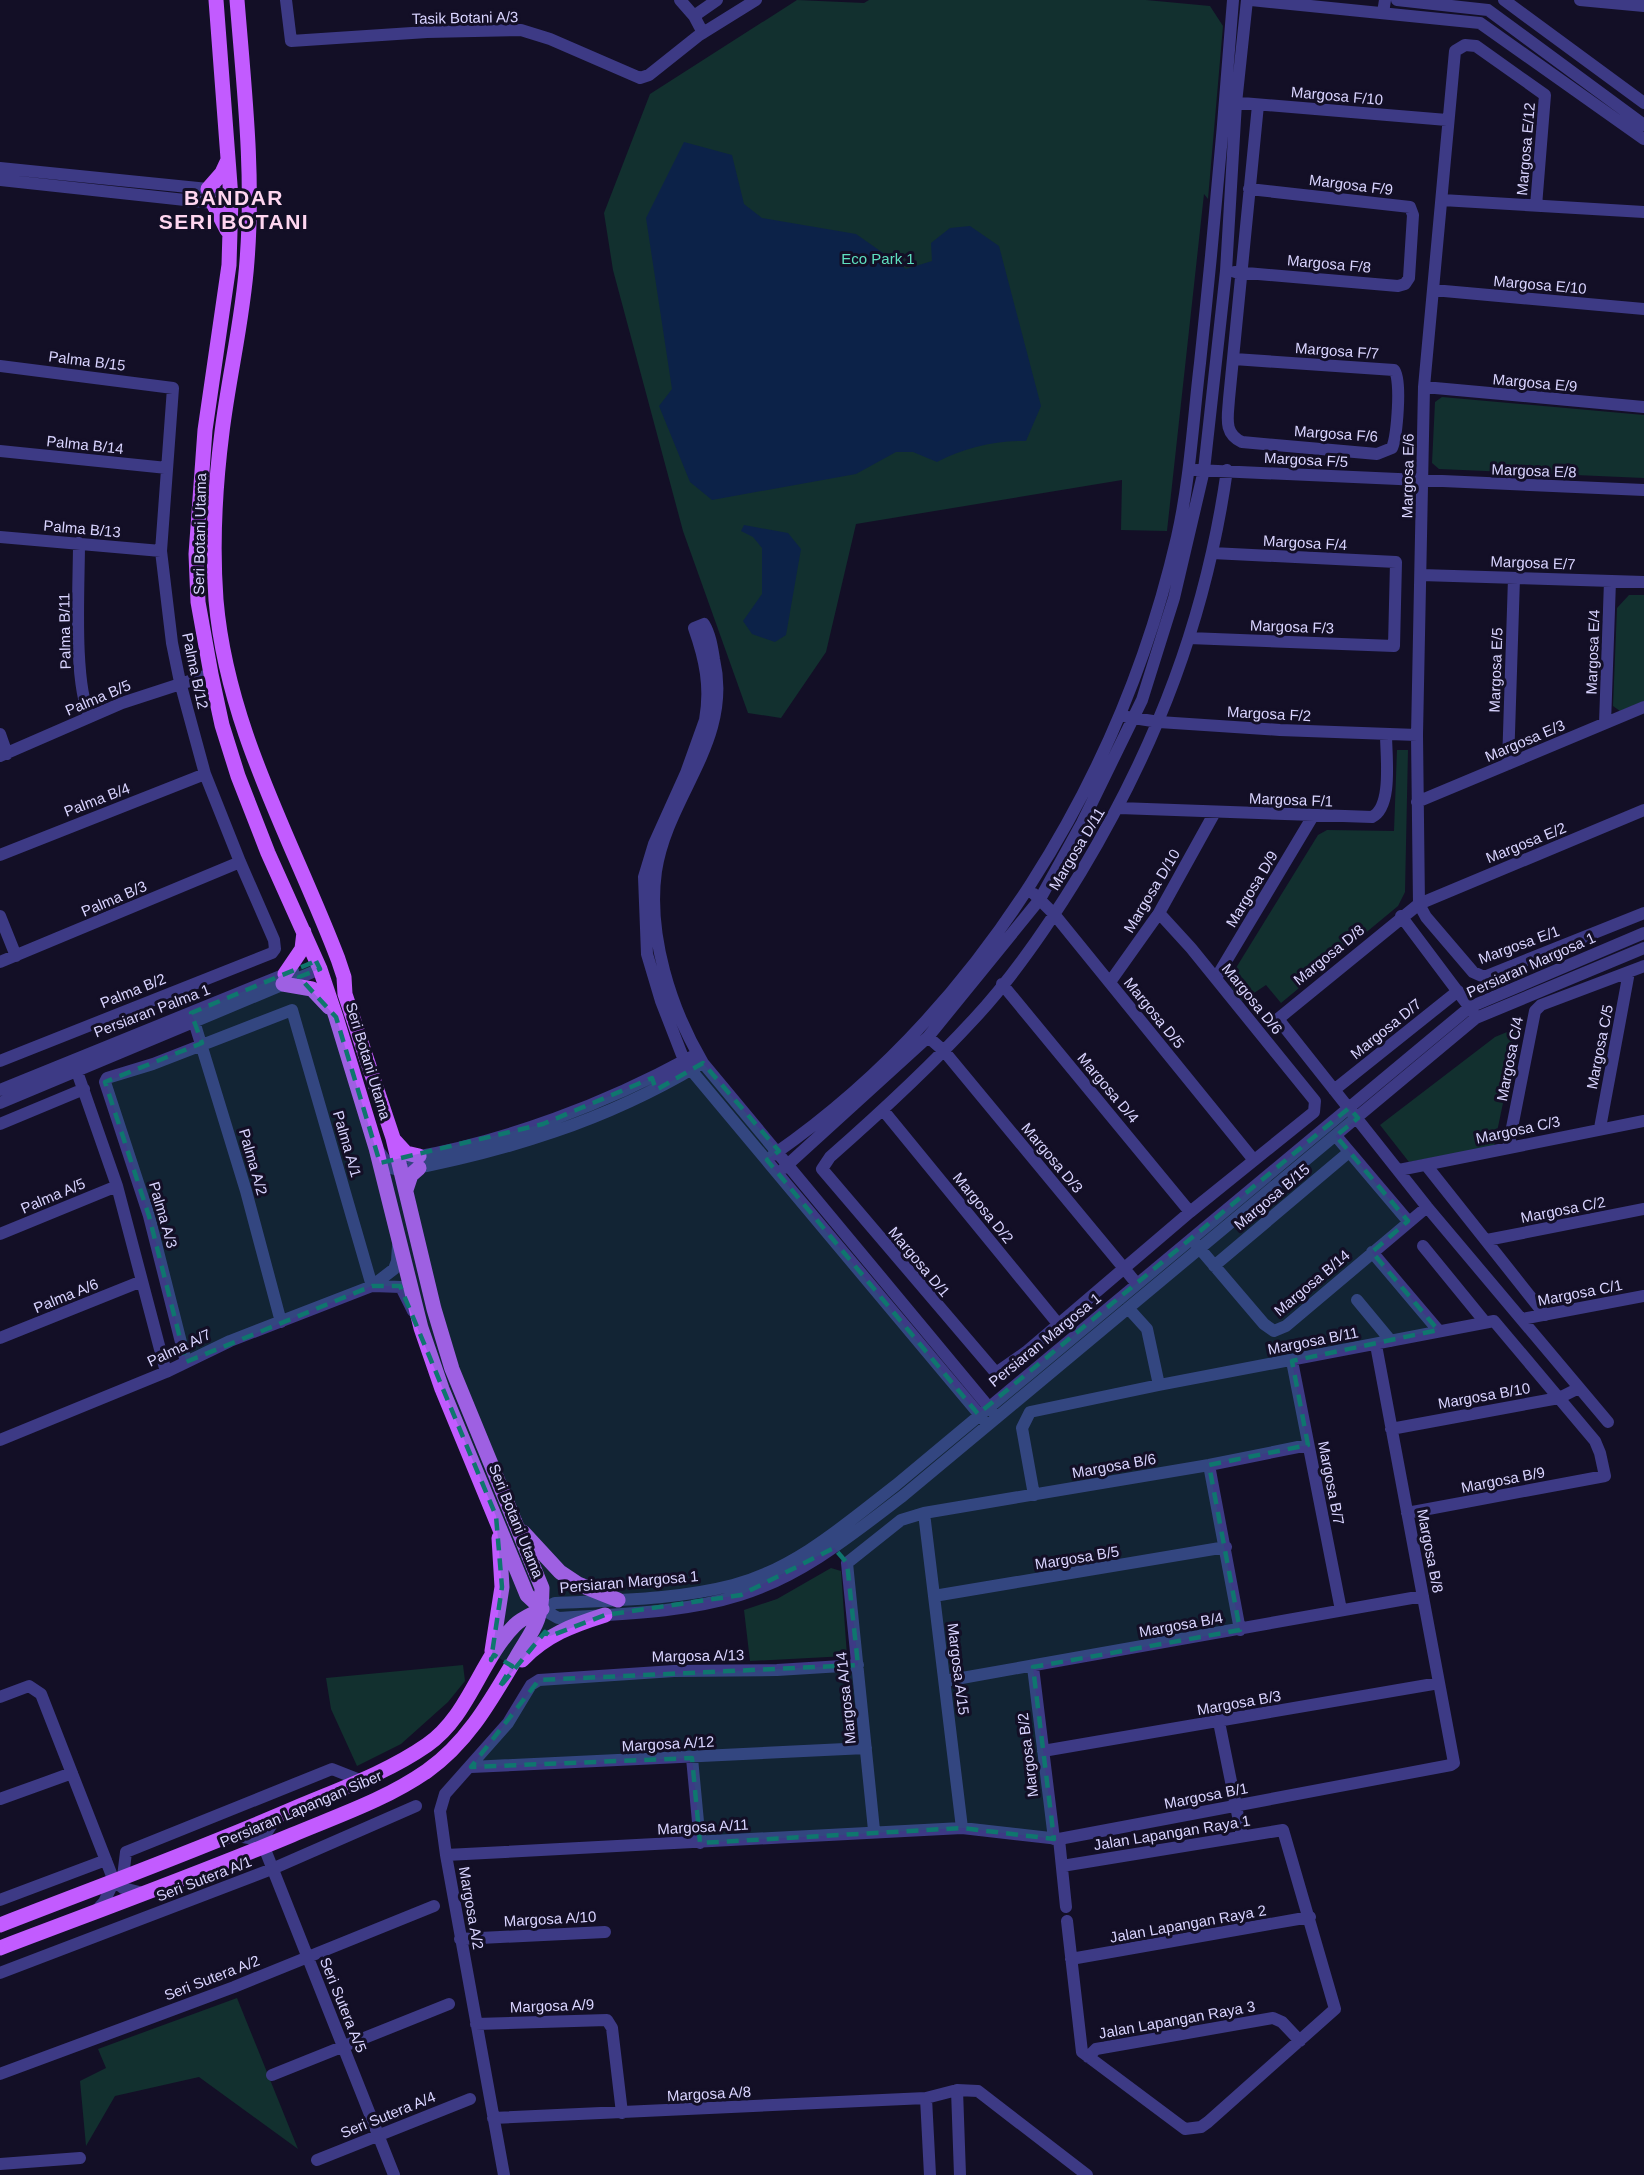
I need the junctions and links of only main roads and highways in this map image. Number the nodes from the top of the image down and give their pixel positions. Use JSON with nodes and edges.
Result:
{"nodes":[{"id":1,"x":216,"y":0,"type":"edge"},
{"id":2,"x":237,"y":0,"type":"edge"},
{"id":3,"x":228,"y":159,"type":"junction"},
{"id":4,"x":250,"y":179,"type":"junction"},
{"id":5,"x":231,"y":198,"type":"junction"},
{"id":6,"x":230,"y":239,"type":"junction"},
{"id":7,"x":248,"y":248,"type":"junction"},
{"id":8,"x":324,"y":921,"type":"junction"},
{"id":9,"x":304,"y":931,"type":"junction"},
{"id":10,"x":320,"y":964,"type":"junction"},
{"id":11,"x":345,"y":994,"type":"junction"},
{"id":12,"x":336,"y":1017,"type":"junction"},
{"id":13,"x":393,"y":1138,"type":"junction"},
{"id":14,"x":406,"y":1190,"type":"junction"},
{"id":15,"x":496,"y":1516,"type":"junction"},
{"id":16,"x":516,"y":1525,"type":"junction"},
{"id":17,"x":618,"y":1600,"type":"road end"},
{"id":18,"x":542,"y":1609,"type":"junction"},
{"id":19,"x":605,"y":1615,"type":"road end"},
{"id":20,"x":491,"y":1660,"type":"junction"},
{"id":21,"x":500,"y":1688,"type":"junction"},
{"id":22,"x":0,"y":1925,"type":"edge"},
{"id":23,"x":0,"y":1948,"type":"edge"}],
"edges":[{"from":1,"to":3,"type":"main road","name":"Seri Botani Utama"},
{"from":2,"to":4,"type":"main road","name":"Seri Botani Utama"},
{"from":3,"to":5,"type":"main road","name":"Seri Botani Utama"},
{"from":3,"to":6,"type":"main road"},
{"from":4,"to":5,"type":"main road"},
{"from":4,"to":7,"type":"main road","name":"Seri Botani Utama"},
{"from":5,"to":6,"type":"main road","name":"Seri Botani Utama"},
{"from":5,"to":7,"type":"main road"},
{"from":6,"to":9,"type":"main road","name":"Seri Botani Utama"},
{"from":7,"to":8,"type":"main road","name":"Seri Botani Utama"},
{"from":8,"to":10,"type":"main road"},
{"from":8,"to":11,"type":"main road","name":"Seri Botani Utama"},
{"from":9,"to":10,"type":"main road","name":"Seri Botani Utama"},
{"from":9,"to":12,"type":"main road"},
{"from":10,"to":11,"type":"main road"},
{"from":10,"to":12,"type":"main road","name":"Seri Botani Utama"},
{"from":11,"to":13,"type":"main road","name":"Seri Botani Utama"},
{"from":12,"to":15,"type":"main road","name":"Seri Botani Utama"},
{"from":13,"to":14,"type":"main road","name":"Seri Botani Utama"},
{"from":13,"to":14,"type":"main road"},
{"from":14,"to":16,"type":"main road","name":"Seri Botani Utama"},
{"from":15,"to":18,"type":"main road","name":"Seri Botani Utama"},
{"from":15,"to":20,"type":"main road"},
{"from":16,"to":17,"type":"main road"},
{"from":16,"to":18,"type":"main road","name":"Seri Botani Utama"},
{"from":18,"to":20,"type":"main road","name":"Persiaran Lapangan Siber"},
{"from":18,"to":21,"type":"main road","name":"Persiaran Lapangan Siber"},
{"from":19,"to":21,"type":"main road"},
{"from":20,"to":22,"type":"main road","name":"Persiaran Lapangan Siber"},
{"from":21,"to":23,"type":"main road","name":"Persiaran Lapangan Siber"}]}
